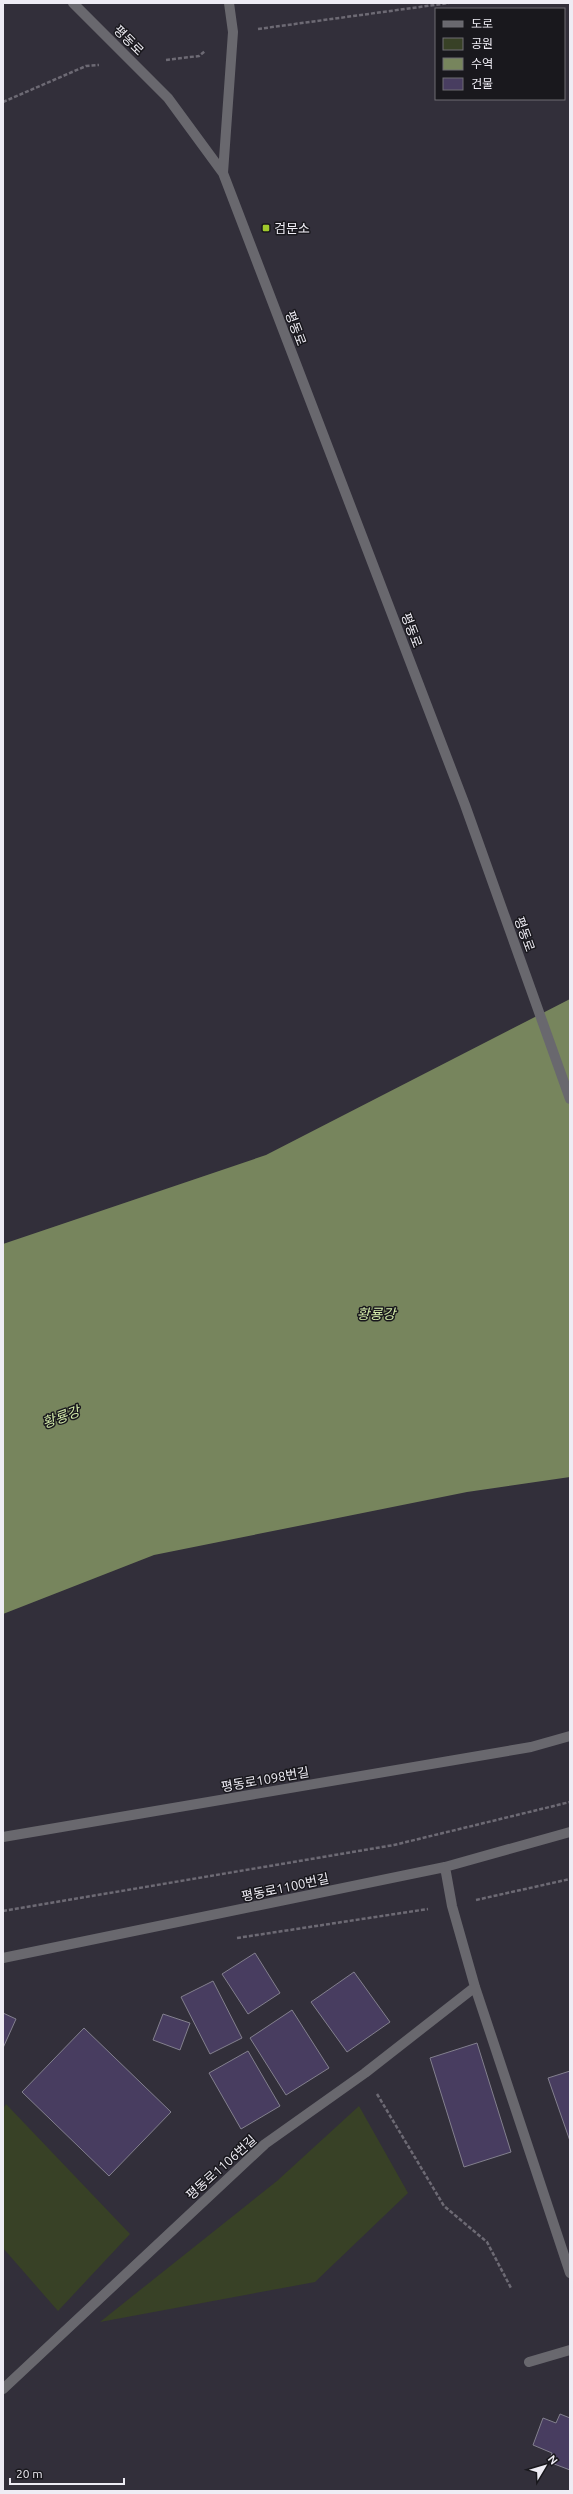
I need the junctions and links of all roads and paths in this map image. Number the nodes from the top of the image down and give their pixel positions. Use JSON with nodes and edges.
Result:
{"nodes":[{"id":1,"x":73,"y":3,"type":"edge"},
{"id":2,"x":229,"y":3,"type":"edge"},
{"id":3,"x":223,"y":173,"type":"junction"},
{"id":4,"x":570,"y":1099,"type":"edge"},
{"id":5,"x":570,"y":1736,"type":"edge"},
{"id":6,"x":570,"y":1802,"type":"edge"},
{"id":7,"x":570,"y":1832,"type":"edge"},
{"id":8,"x":3,"y":1837,"type":"edge"},
{"id":9,"x":445,"y":1867,"type":"junction"},
{"id":10,"x":570,"y":1879,"type":"edge"},
{"id":11,"x":452,"y":1906,"type":"junction"},
{"id":12,"x":3,"y":1911,"type":"edge"},
{"id":13,"x":231,"y":1939,"type":"dead end"},
{"id":14,"x":3,"y":1958,"type":"edge"},
{"id":15,"x":476,"y":1987,"type":"junction"},
{"id":16,"x":365,"y":2073,"type":"junction"},
{"id":17,"x":570,"y":2272,"type":"edge"},
{"id":18,"x":511,"y":2288,"type":"dead end"},
{"id":19,"x":570,"y":2350,"type":"edge"},
{"id":20,"x":529,"y":2362,"type":"dead end"},
{"id":21,"x":3,"y":2389,"type":"edge"}],
"edges":[{"from":1,"to":3,"type":"street","name":"평동로"},
{"from":2,"to":3,"type":"street","name":"평동로"},
{"from":3,"to":4,"type":"street","name":"평동로"},
{"from":5,"to":8,"type":"street","name":"평동로1098번길"},
{"from":6,"to":12,"type":"path"},
{"from":7,"to":9,"type":"street","name":"평동로1100번길"},
{"from":9,"to":11,"type":"street"},
{"from":9,"to":14,"type":"street","name":"평동로1100번길"},
{"from":10,"to":11,"type":"path"},
{"from":11,"to":13,"type":"path"},
{"from":11,"to":15,"type":"street"},
{"from":15,"to":16,"type":"street","name":"평동로1106번길"},
{"from":15,"to":17,"type":"street"},
{"from":16,"to":18,"type":"path"},
{"from":16,"to":21,"type":"street","name":"평동로1106번길"},
{"from":19,"to":20,"type":"street"}]}
